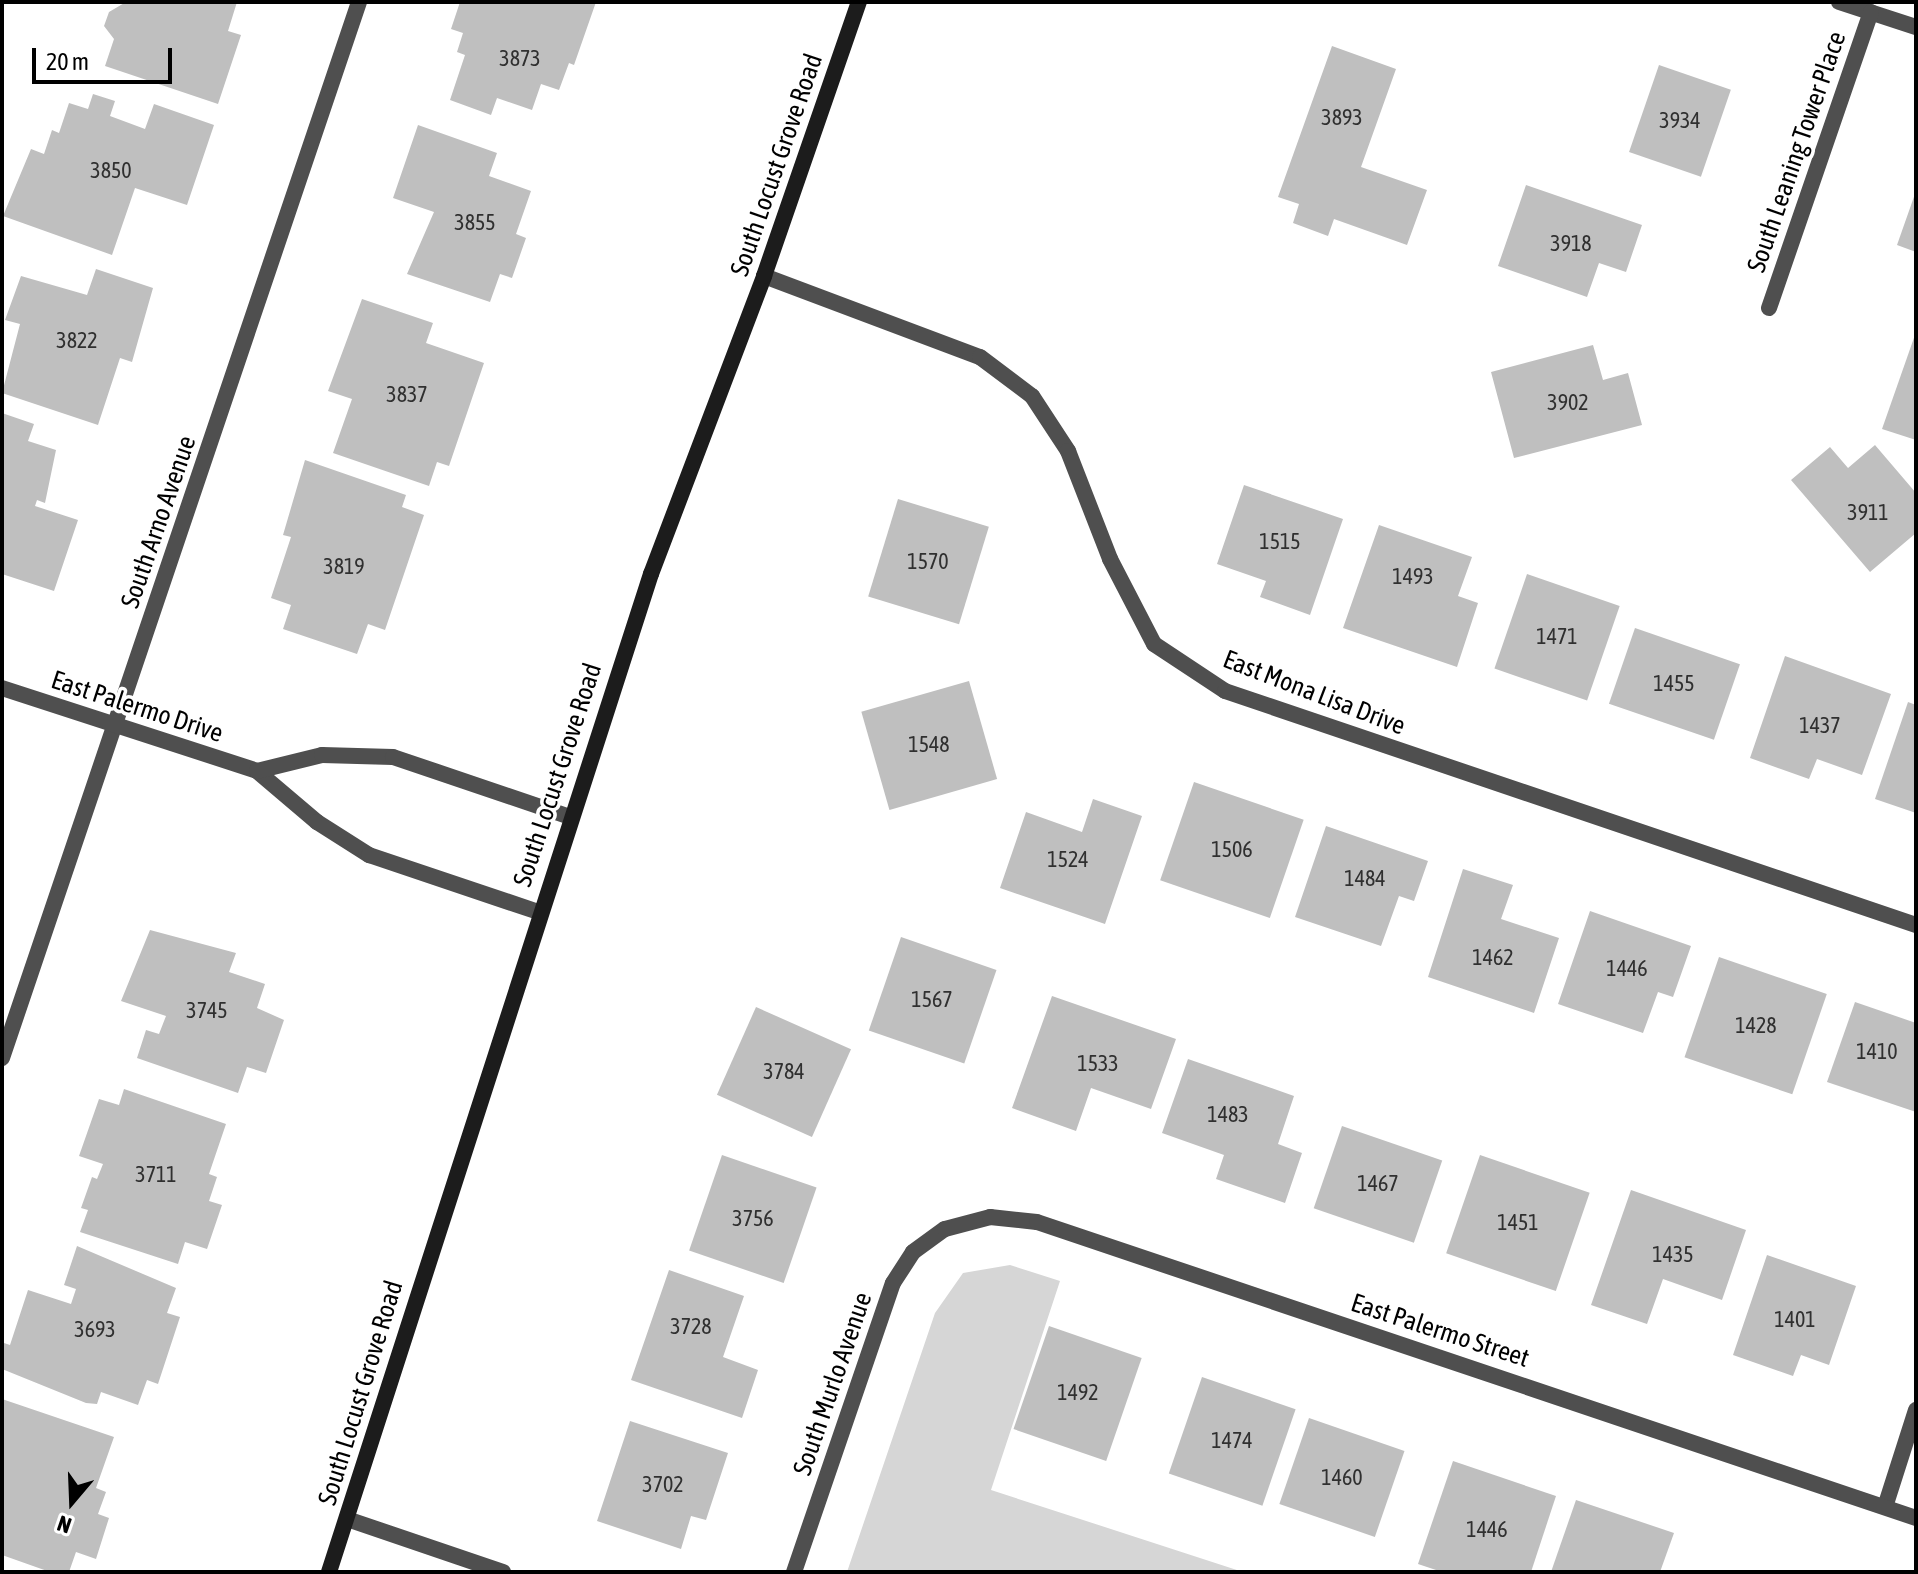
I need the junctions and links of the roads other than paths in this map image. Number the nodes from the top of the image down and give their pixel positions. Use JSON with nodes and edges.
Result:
{"nodes":[{"id":1,"x":359,"y":2,"type":"edge"},
{"id":2,"x":859,"y":2,"type":"edge"},
{"id":3,"x":1839,"y":2,"type":"edge"},
{"id":4,"x":1871,"y":12,"type":"junction"},
{"id":5,"x":1916,"y":27,"type":"edge"},
{"id":6,"x":764,"y":276,"type":"junction"},
{"id":7,"x":1769,"y":308,"type":"dead end"},
{"id":8,"x":2,"y":688,"type":"edge"},
{"id":9,"x":116,"y":727,"type":"junction"},
{"id":10,"x":257,"y":771,"type":"junction"},
{"id":11,"x":570,"y":817,"type":"junction"},
{"id":12,"x":538,"y":912,"type":"junction"},
{"id":13,"x":1916,"y":925,"type":"edge"},
{"id":14,"x":2,"y":1058,"type":"edge"},
{"id":15,"x":945,"y":1229,"type":"joint"},
{"id":16,"x":1916,"y":1410,"type":"edge"},
{"id":17,"x":1885,"y":1507,"type":"junction"},
{"id":18,"x":1916,"y":1518,"type":"edge"},
{"id":19,"x":347,"y":1519,"type":"junction"},
{"id":20,"x":329,"y":1572,"type":"edge"},
{"id":21,"x":503,"y":1572,"type":"edge"},
{"id":22,"x":794,"y":1572,"type":"edge"}],
"edges":[{"from":1,"to":9,"type":"street","name":"South Arno Avenue"},
{"from":2,"to":6,"type":"main road","name":"South Locust Grove Road"},
{"from":3,"to":4,"type":"street"},
{"from":4,"to":5,"type":"street"},
{"from":4,"to":7,"type":"street","name":"South Leaning Tower Place"},
{"from":6,"to":11,"type":"main road","name":"South Locust Grove Road"},
{"from":6,"to":13,"type":"street","name":"East Mona Lisa Drive"},
{"from":8,"to":9,"type":"street","name":"East Palermo Drive"},
{"from":9,"to":10,"type":"street","name":"East Palermo Drive"},
{"from":9,"to":14,"type":"street","name":"South Arno Avenue"},
{"from":10,"to":11,"type":"street"},
{"from":10,"to":12,"type":"street","name":"East Palermo Drive"},
{"from":11,"to":12,"type":"main road","name":"South Locust Grove Road"},
{"from":12,"to":19,"type":"main road","name":"South Locust Grove Road"},
{"from":15,"to":17,"type":"street","name":"East Palermo Street"},
{"from":15,"to":22,"type":"street","name":"South Murlo Avenue"},
{"from":16,"to":17,"type":"street"},
{"from":17,"to":18,"type":"street","name":"East Palermo Street"},
{"from":19,"to":20,"type":"main road","name":"South Locust Grove Road"},
{"from":19,"to":21,"type":"street"}]}
